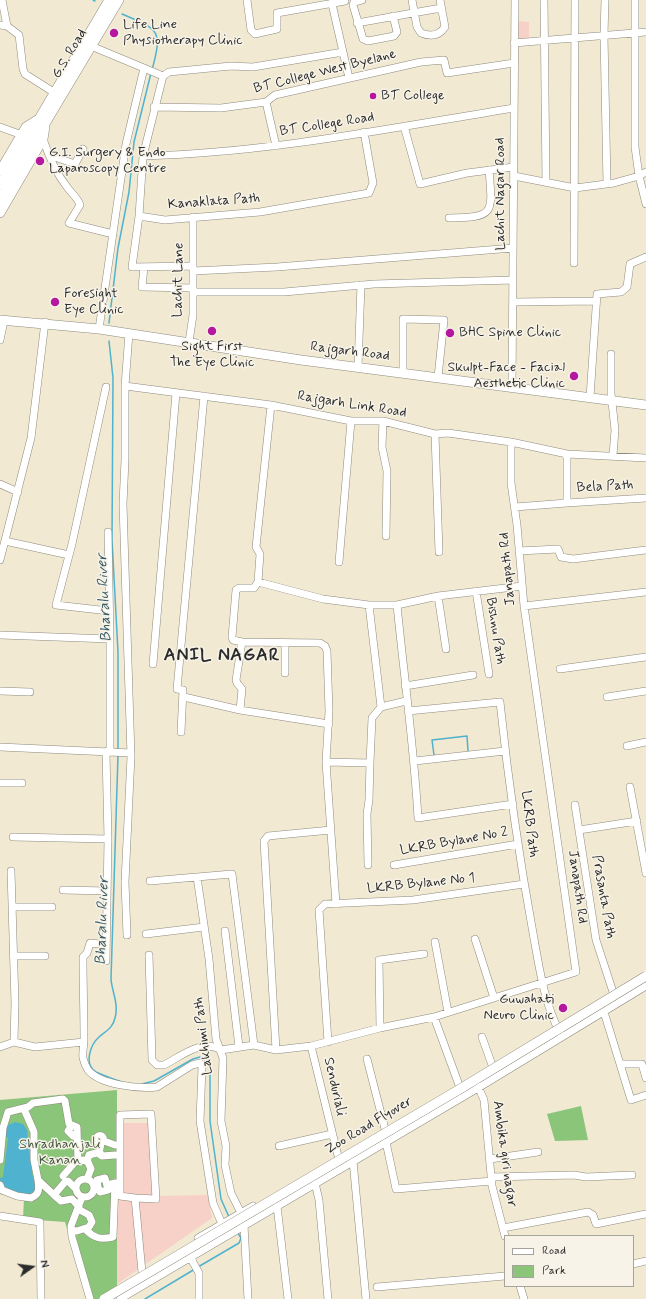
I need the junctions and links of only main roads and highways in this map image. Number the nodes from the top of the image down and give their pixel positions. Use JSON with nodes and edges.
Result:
{"nodes":[{"id":1,"x":109,"y":0,"type":"edge"},
{"id":2,"x":119,"y":0,"type":"edge"},
{"id":3,"x":42,"y":120,"type":"junction"},
{"id":4,"x":37,"y":136,"type":"junction"},
{"id":5,"x":0,"y":171,"type":"edge"},
{"id":6,"x":0,"y":185,"type":"edge"},
{"id":7,"x":0,"y":199,"type":"edge"},
{"id":8,"x":0,"y":213,"type":"edge"},
{"id":9,"x":1,"y":319,"type":"edge"},
{"id":10,"x":646,"y":405,"type":"edge"},
{"id":11,"x":646,"y":976,"type":"edge"},
{"id":12,"x":646,"y":981,"type":"edge"},
{"id":13,"x":104,"y":1299,"type":"edge"},
{"id":14,"x":113,"y":1299,"type":"edge"}],
"edges":[{"from":1,"to":3,"type":"main road","name":"G.S. Road"},
{"from":2,"to":3,"type":"main road","name":"G.S. Road"},
{"from":3,"to":4,"type":"main road"},
{"from":3,"to":4,"type":"main road"},
{"from":3,"to":5,"type":"main road"},
{"from":4,"to":6,"type":"main road"},
{"from":4,"to":7,"type":"main road"},
{"from":4,"to":8,"type":"main road"},
{"from":9,"to":10,"type":"main road","name":"Rajgarh Road"},
{"from":11,"to":13,"type":"main road","name":"Zoo Road Flyover","bridge":true},
{"from":12,"to":14,"type":"main road","name":"Zoo Road Flyover"}]}
